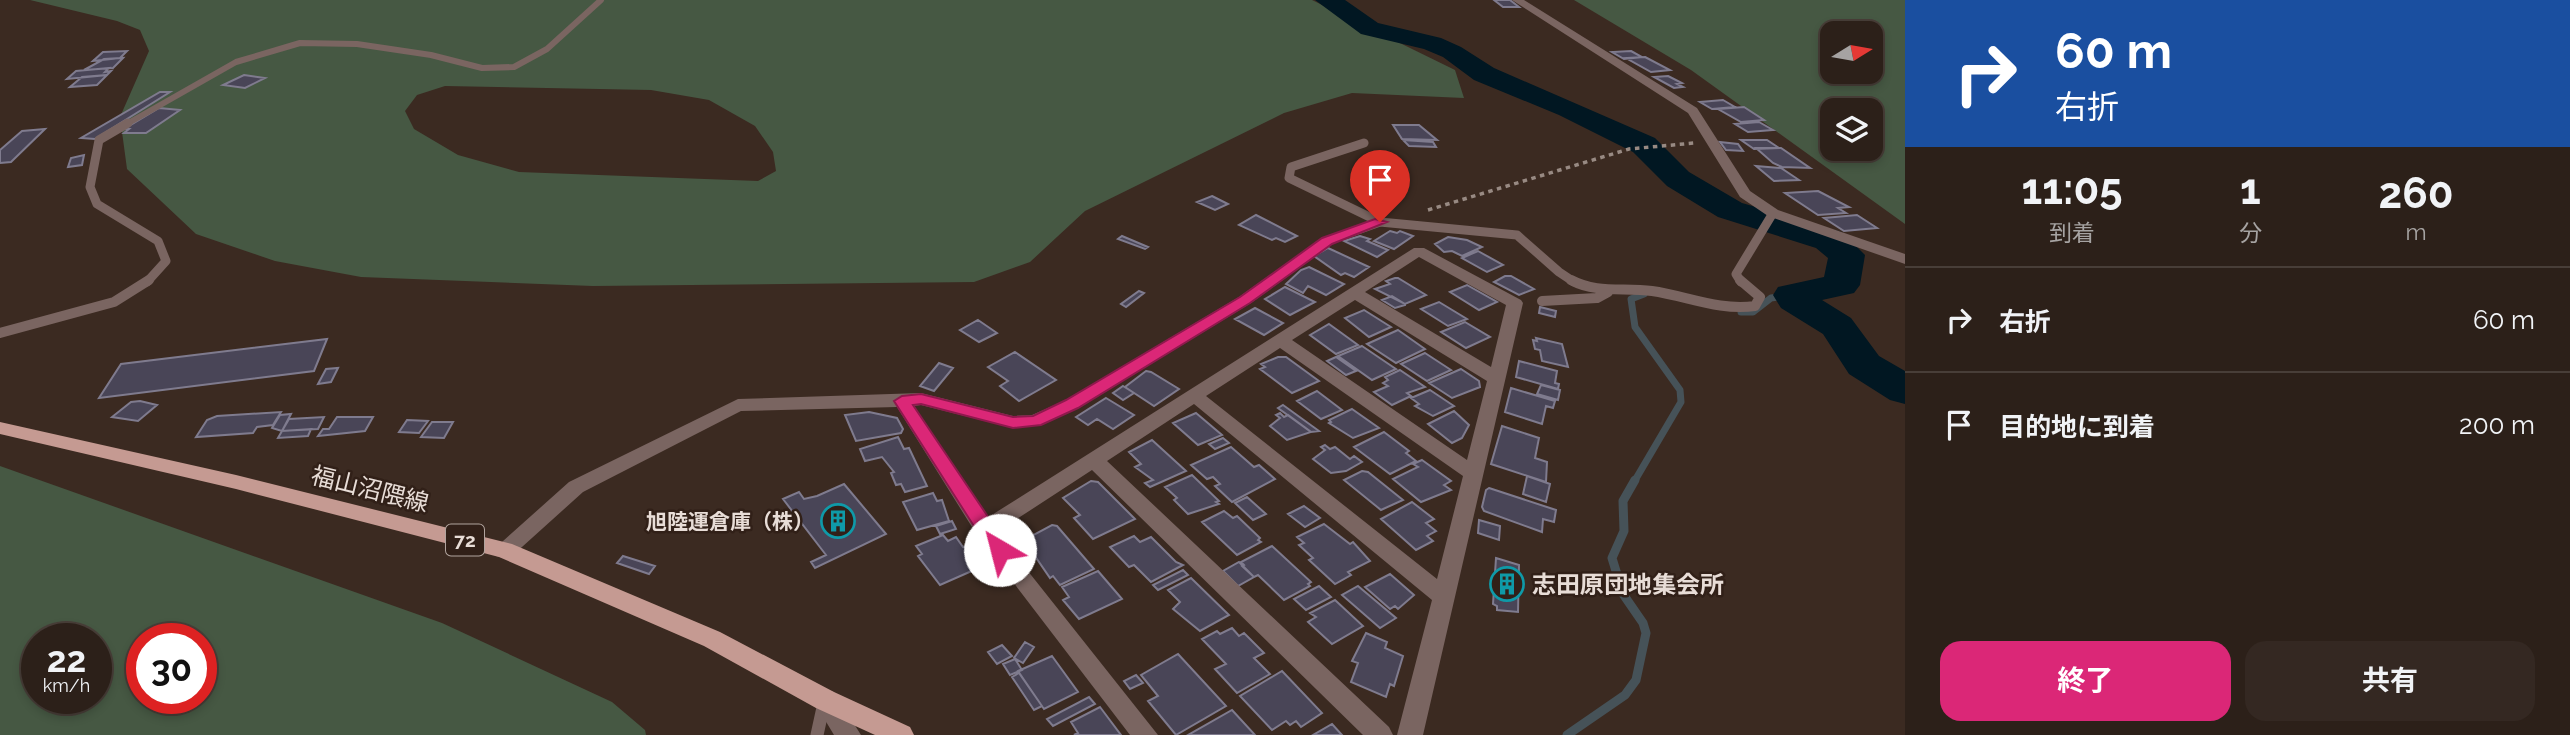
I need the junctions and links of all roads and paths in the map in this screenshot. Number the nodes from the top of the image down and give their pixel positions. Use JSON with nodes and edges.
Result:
{"nodes":[{"id":1,"x":601,"y":0,"type":"edge"},
{"id":2,"x":1517,"y":0,"type":"edge"},
{"id":3,"x":1711,"y":142,"type":"junction"},
{"id":4,"x":1364,"y":143,"type":"dead end"},
{"id":5,"x":1417,"y":214,"type":"dead end"},
{"id":6,"x":1769,"y":219,"type":"junction"},
{"id":7,"x":1380,"y":222,"type":"junction"},
{"id":8,"x":1905,"y":260,"type":"edge"},
{"id":9,"x":1608,"y":292,"type":"junction"},
{"id":10,"x":1355,"y":293,"type":"junction"},
{"id":11,"x":1542,"y":301,"type":"dead end"},
{"id":12,"x":0,"y":333,"type":"edge"},
{"id":13,"x":1280,"y":340,"type":"junction"},
{"id":14,"x":1497,"y":379,"type":"junction"},
{"id":15,"x":1194,"y":395,"type":"junction"},
{"id":16,"x":902,"y":401,"type":"junction"},
{"id":17,"x":0,"y":428,"type":"edge"},
{"id":18,"x":1094,"y":460,"type":"junction"},
{"id":19,"x":1474,"y":474,"type":"junction"},
{"id":20,"x":984,"y":530,"type":"junction"},
{"id":21,"x":503,"y":550,"type":"junction"},
{"id":22,"x":1444,"y":597,"type":"junction"},
{"id":23,"x":825,"y":700,"type":"junction"},
{"id":24,"x":817,"y":735,"type":"edge"},
{"id":25,"x":848,"y":735,"type":"edge"},
{"id":26,"x":901,"y":735,"type":"edge"},
{"id":27,"x":1145,"y":735,"type":"edge"},
{"id":28,"x":1380,"y":735,"type":"edge"},
{"id":29,"x":1410,"y":735,"type":"edge"}],
"edges":[{"from":1,"to":12,"type":"lane"},
{"from":2,"to":3,"type":"street"},
{"from":3,"to":5,"type":"path"},
{"from":3,"to":6,"type":"street"},
{"from":4,"to":7,"type":"lane"},
{"from":6,"to":8,"type":"street"},
{"from":6,"to":9,"type":"lane"},
{"from":7,"to":9,"type":"lane"},
{"from":7,"to":16,"type":"street"},
{"from":9,"to":11,"type":"lane"},
{"from":10,"to":13,"type":"street"},
{"from":10,"to":14,"type":"street"},
{"from":10,"to":14,"type":"street"},
{"from":13,"to":15,"type":"street"},
{"from":13,"to":19,"type":"street"},
{"from":14,"to":19,"type":"street"},
{"from":15,"to":18,"type":"street"},
{"from":15,"to":22,"type":"street"},
{"from":16,"to":20,"type":"street"},
{"from":16,"to":21,"type":"street"},
{"from":17,"to":21,"type":"main road","name":"福山沼隈線","number":"72"},
{"from":18,"to":20,"type":"street"},
{"from":18,"to":28,"type":"street"},
{"from":19,"to":22,"type":"street"},
{"from":20,"to":27,"type":"street"},
{"from":21,"to":23,"type":"main road","name":"福山沼隈線","number":"72"},
{"from":22,"to":29,"type":"street"},
{"from":23,"to":24,"type":"lane"},
{"from":23,"to":25,"type":"street"},
{"from":23,"to":26,"type":"main road","name":"福山沼隈線","number":"72"}]}
